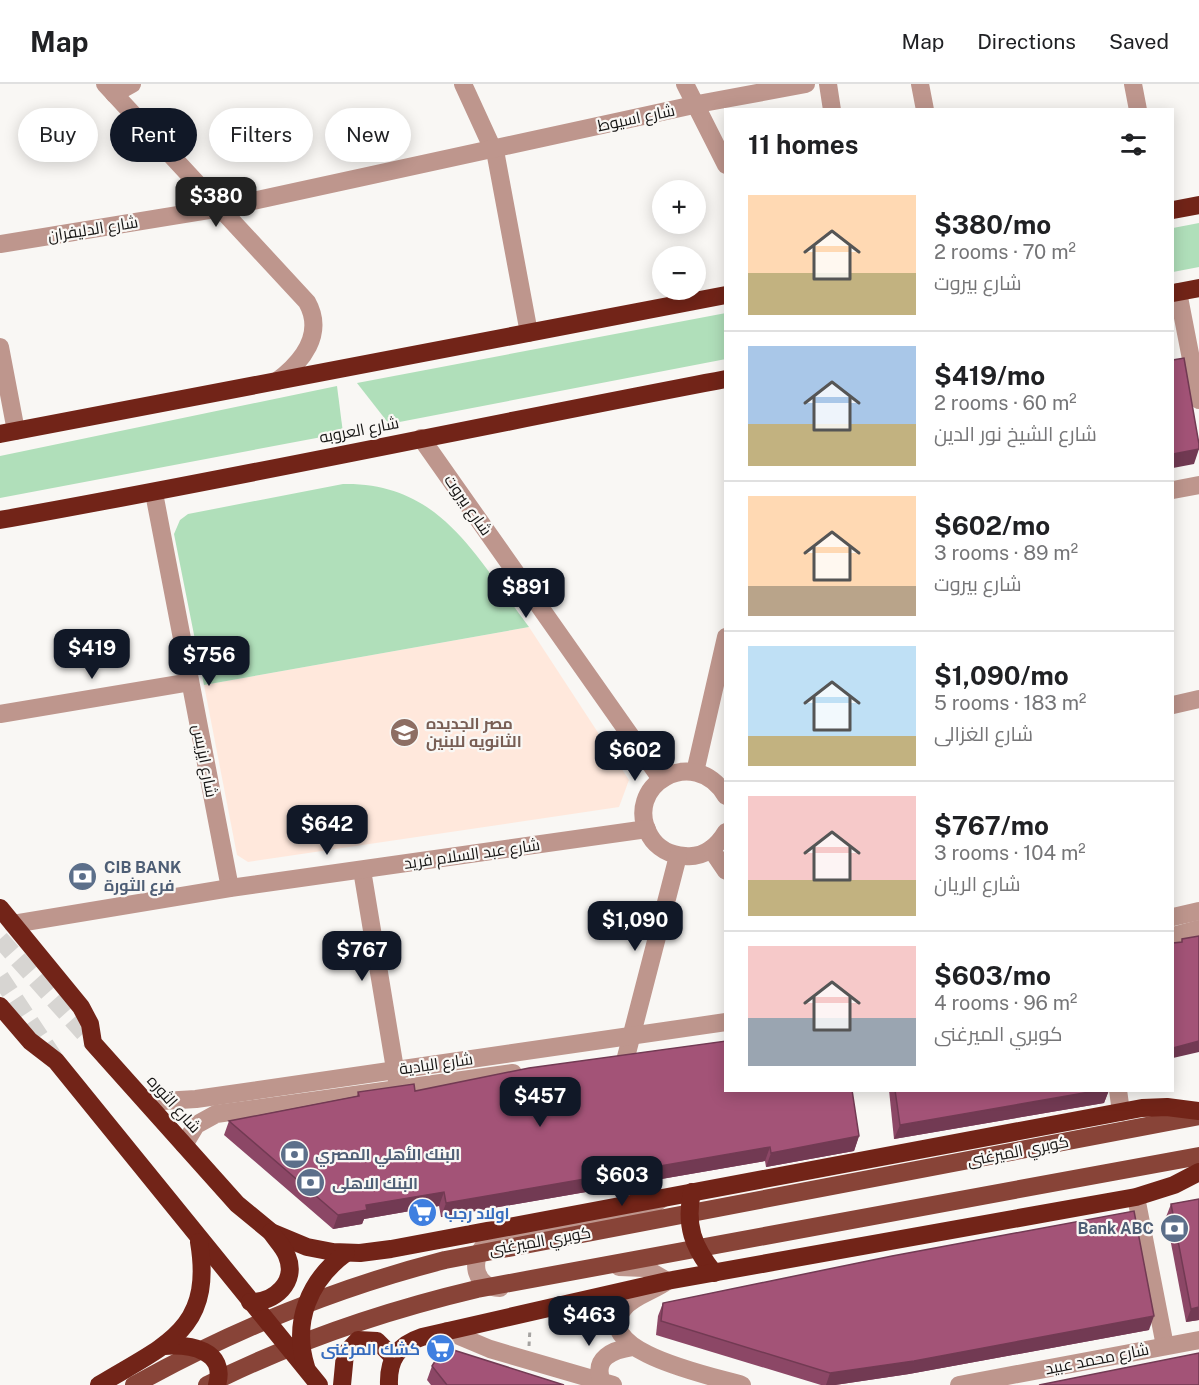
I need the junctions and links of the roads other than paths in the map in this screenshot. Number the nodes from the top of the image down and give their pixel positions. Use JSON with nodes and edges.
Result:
{"nodes":[{"id":1,"x":132,"y":84,"type":"edge"},
{"id":2,"x":463,"y":84,"type":"edge"},
{"id":3,"x":685,"y":84,"type":"edge"},
{"id":4,"x":806,"y":84,"type":"edge"},
{"id":5,"x":828,"y":84,"type":"edge"},
{"id":6,"x":920,"y":84,"type":"edge"},
{"id":7,"x":1133,"y":84,"type":"edge"},
{"id":8,"x":110,"y":89,"type":"edge"},
{"id":9,"x":695,"y":105,"type":"junction"},
{"id":10,"x":832,"y":108,"type":"edge"},
{"id":11,"x":924,"y":108,"type":"edge"},
{"id":12,"x":1138,"y":108,"type":"edge"},
{"id":13,"x":494,"y":149,"type":"junction"},
{"id":14,"x":724,"y":161,"type":"edge"},
{"id":15,"x":1199,"y":205,"type":"edge"},
{"id":16,"x":221,"y":208,"type":"junction"},
{"id":17,"x":1174,"y":210,"type":"edge"},
{"id":18,"x":0,"y":244,"type":"edge"},
{"id":19,"x":1199,"y":288,"type":"edge"},
{"id":20,"x":1176,"y":292,"type":"edge"},
{"id":21,"x":724,"y":295,"type":"edge"},
{"id":22,"x":529,"y":333,"type":"junction"},
{"id":23,"x":0,"y":348,"type":"edge"},
{"id":24,"x":1191,"y":359,"type":"junction"},
{"id":25,"x":1174,"y":362,"type":"edge"},
{"id":26,"x":724,"y":379,"type":"edge"},
{"id":27,"x":277,"y":381,"type":"junction"},
{"id":28,"x":1199,"y":400,"type":"edge"},
{"id":29,"x":8,"y":433,"type":"edge"},
{"id":30,"x":420,"y":438,"type":"junction"},
{"id":31,"x":1199,"y":485,"type":"edge"},
{"id":32,"x":1174,"y":490,"type":"edge"},
{"id":33,"x":154,"y":493,"type":"junction"},
{"id":34,"x":0,"y":520,"type":"edge"},
{"id":35,"x":724,"y":646,"type":"edge"},
{"id":36,"x":190,"y":682,"type":"junction"},
{"id":37,"x":1199,"y":699,"type":"edge"},
{"id":38,"x":1174,"y":705,"type":"edge"},
{"id":39,"x":0,"y":714,"type":"edge"},
{"id":40,"x":695,"y":772,"type":"junction"},
{"id":41,"x":661,"y":779,"type":"junction"},
{"id":42,"x":724,"y":793,"type":"edge"},
{"id":43,"x":647,"y":829,"type":"junction"},
{"id":44,"x":724,"y":834,"type":"edge"},
{"id":45,"x":711,"y":849,"type":"junction"},
{"id":46,"x":678,"y":856,"type":"junction"},
{"id":47,"x":724,"y":868,"type":"edge"},
{"id":48,"x":362,"y":870,"type":"junction"},
{"id":49,"x":230,"y":888,"type":"junction"},
{"id":50,"x":0,"y":908,"type":"edge"},
{"id":51,"x":1199,"y":911,"type":"edge"},
{"id":52,"x":1174,"y":917,"type":"edge"},
{"id":53,"x":13,"y":924,"type":"junction"},
{"id":54,"x":1199,"y":929,"type":"edge"},
{"id":55,"x":1174,"y":936,"type":"edge"},
{"id":56,"x":0,"y":1006,"type":"edge"},
{"id":57,"x":724,"y":1022,"type":"edge"},
{"id":58,"x":632,"y":1036,"type":"junction"},
{"id":59,"x":648,"y":1054,"type":"edge"},
{"id":60,"x":626,"y":1057,"type":"junction"},
{"id":61,"x":603,"y":1060,"type":"edge"},
{"id":62,"x":395,"y":1070,"type":"junction"},
{"id":63,"x":535,"y":1070,"type":"edge"},
{"id":64,"x":398,"y":1089,"type":"junction"},
{"id":65,"x":1118,"y":1092,"type":"edge"},
{"id":66,"x":146,"y":1102,"type":"junction"},
{"id":67,"x":1199,"y":1111,"type":"edge"},
{"id":68,"x":1122,"y":1112,"type":"junction"},
{"id":69,"x":1199,"y":1116,"type":"edge"},
{"id":70,"x":184,"y":1144,"type":"junction"},
{"id":71,"x":1199,"y":1156,"type":"edge"},
{"id":72,"x":1199,"y":1172,"type":"edge"},
{"id":73,"x":692,"y":1192,"type":"junction"},
{"id":74,"x":665,"y":1196,"type":"junction"},
{"id":75,"x":1136,"y":1197,"type":"junction"},
{"id":76,"x":271,"y":1232,"type":"junction"},
{"id":77,"x":199,"y":1240,"type":"junction"},
{"id":78,"x":346,"y":1253,"type":"junction"},
{"id":79,"x":714,"y":1273,"type":"junction"},
{"id":80,"x":667,"y":1281,"type":"junction"},
{"id":81,"x":250,"y":1302,"type":"junction"},
{"id":82,"x":447,"y":1331,"type":"junction"},
{"id":83,"x":1199,"y":1340,"type":"edge"},
{"id":84,"x":164,"y":1346,"type":"junction"},
{"id":85,"x":1166,"y":1346,"type":"junction"},
{"id":86,"x":632,"y":1347,"type":"junction"},
{"id":87,"x":393,"y":1357,"type":"junction"},
{"id":88,"x":308,"y":1371,"type":"junction"},
{"id":89,"x":608,"y":1383,"type":"edge"},
{"id":90,"x":99,"y":1385,"type":"edge"},
{"id":91,"x":134,"y":1385,"type":"edge"},
{"id":92,"x":207,"y":1385,"type":"edge"},
{"id":93,"x":217,"y":1385,"type":"edge"},
{"id":94,"x":319,"y":1385,"type":"edge"},
{"id":95,"x":342,"y":1385,"type":"edge"},
{"id":96,"x":389,"y":1385,"type":"edge"},
{"id":97,"x":742,"y":1385,"type":"edge"},
{"id":98,"x":959,"y":1385,"type":"edge"}],
"edges":[{"from":1,"to":8,"type":"street"},
{"from":2,"to":13,"type":"street"},
{"from":3,"to":9,"type":"street"},
{"from":4,"to":9,"type":"street","name":"شارع اسيوط"},
{"from":5,"to":10,"type":"street"},
{"from":6,"to":11,"type":"street"},
{"from":7,"to":12,"type":"street"},
{"from":8,"to":16,"type":"street"},
{"from":9,"to":13,"type":"street","name":"شارع اسيوط"},
{"from":9,"to":14,"type":"street"},
{"from":13,"to":16,"type":"street","name":"شارع اسيوط"},
{"from":13,"to":22,"type":"street"},
{"from":15,"to":17,"type":"highway"},
{"from":16,"to":18,"type":"street","name":"شارع الدليفران"},
{"from":16,"to":27,"type":"street"},
{"from":19,"to":20,"type":"highway"},
{"from":20,"to":24,"type":"street"},
{"from":21,"to":22,"type":"highway"},
{"from":22,"to":27,"type":"highway"},
{"from":23,"to":29,"type":"street"},
{"from":24,"to":25,"type":"street"},
{"from":24,"to":28,"type":"street"},
{"from":26,"to":30,"type":"highway","name":"شارع العروبه"},
{"from":27,"to":29,"type":"highway"},
{"from":30,"to":33,"type":"highway","name":"شارع العروبه"},
{"from":30,"to":41,"type":"street","name":"شارع بيروت"},
{"from":31,"to":32,"type":"street"},
{"from":33,"to":34,"type":"highway","name":"شارع العروبه"},
{"from":33,"to":36,"type":"street","name":"شارع ايزيس"},
{"from":35,"to":40,"type":"street"},
{"from":36,"to":39,"type":"street"},
{"from":36,"to":49,"type":"street","name":"شارع ايزيس"},
{"from":37,"to":38,"type":"street"},
{"from":40,"to":41,"type":"street"},
{"from":40,"to":42,"type":"street"},
{"from":41,"to":43,"type":"street"},
{"from":43,"to":46,"type":"street"},
{"from":43,"to":48,"type":"street","name":"شارع عبد السلام فريد"},
{"from":44,"to":45,"type":"street"},
{"from":45,"to":46,"type":"street"},
{"from":45,"to":47,"type":"street"},
{"from":46,"to":58,"type":"street"},
{"from":48,"to":49,"type":"street","name":"شارع عبد السلام فريد"},
{"from":48,"to":62,"type":"street"},
{"from":49,"to":53,"type":"street","name":"شارع عبد السلام فريد"},
{"from":50,"to":53,"type":"highway","name":"شارع الثوره"},
{"from":51,"to":52,"type":"street"},
{"from":53,"to":66,"type":"highway","name":"شارع الثوره"},
{"from":54,"to":55,"type":"street"},
{"from":56,"to":77,"type":"highway"},
{"from":57,"to":58,"type":"street","name":"شارع البادية"},
{"from":58,"to":60,"type":"street"},
{"from":58,"to":62,"type":"street","name":"شارع البادية"},
{"from":59,"to":60,"type":"street"},
{"from":60,"to":61,"type":"street"},
{"from":62,"to":64,"type":"street"},
{"from":62,"to":66,"type":"street","name":"شارع البادية"},
{"from":63,"to":64,"type":"street","name":"شارع البادية"},
{"from":64,"to":70,"type":"street","name":"شارع البادية"},
{"from":65,"to":68,"type":"street"},
{"from":66,"to":70,"type":"highway","name":"شارع الثوره"},
{"from":67,"to":68,"type":"highway","name":"شارع الثوره"},
{"from":68,"to":73,"type":"highway","name":"شارع الثوره"},
{"from":69,"to":91,"type":"main road","name":"كوبري الميرغنى"},
{"from":70,"to":76,"type":"highway","name":"شارع الثوره"},
{"from":71,"to":92,"type":"main road","name":"كوبري الميرغنى"},
{"from":72,"to":75,"type":"highway"},
{"from":73,"to":74,"type":"highway","name":"شارع الثوره"},
{"from":73,"to":79,"type":"highway"},
{"from":74,"to":78,"type":"highway","name":"شارع الثوره"},
{"from":74,"to":80,"type":"street"},
{"from":75,"to":79,"type":"highway"},
{"from":75,"to":85,"type":"street"},
{"from":76,"to":78,"type":"highway","name":"شارع الثوره"},
{"from":76,"to":81,"type":"highway"},
{"from":77,"to":81,"type":"highway"},
{"from":77,"to":84,"type":"highway"},
{"from":78,"to":88,"type":"highway"},
{"from":79,"to":80,"type":"highway"},
{"from":80,"to":82,"type":"highway"},
{"from":80,"to":86,"type":"street"},
{"from":81,"to":88,"type":"highway"},
{"from":82,"to":87,"type":"highway"},
{"from":82,"to":89,"type":"street"},
{"from":83,"to":85,"type":"street","name":"شارع محمد عبيد"},
{"from":84,"to":90,"type":"highway"},
{"from":84,"to":93,"type":"highway"},
{"from":85,"to":98,"type":"street","name":"شارع محمد عبيد"},
{"from":86,"to":89,"type":"street"},
{"from":86,"to":97,"type":"street"},
{"from":87,"to":95,"type":"highway"},
{"from":87,"to":96,"type":"highway"},
{"from":88,"to":94,"type":"highway"}]}
